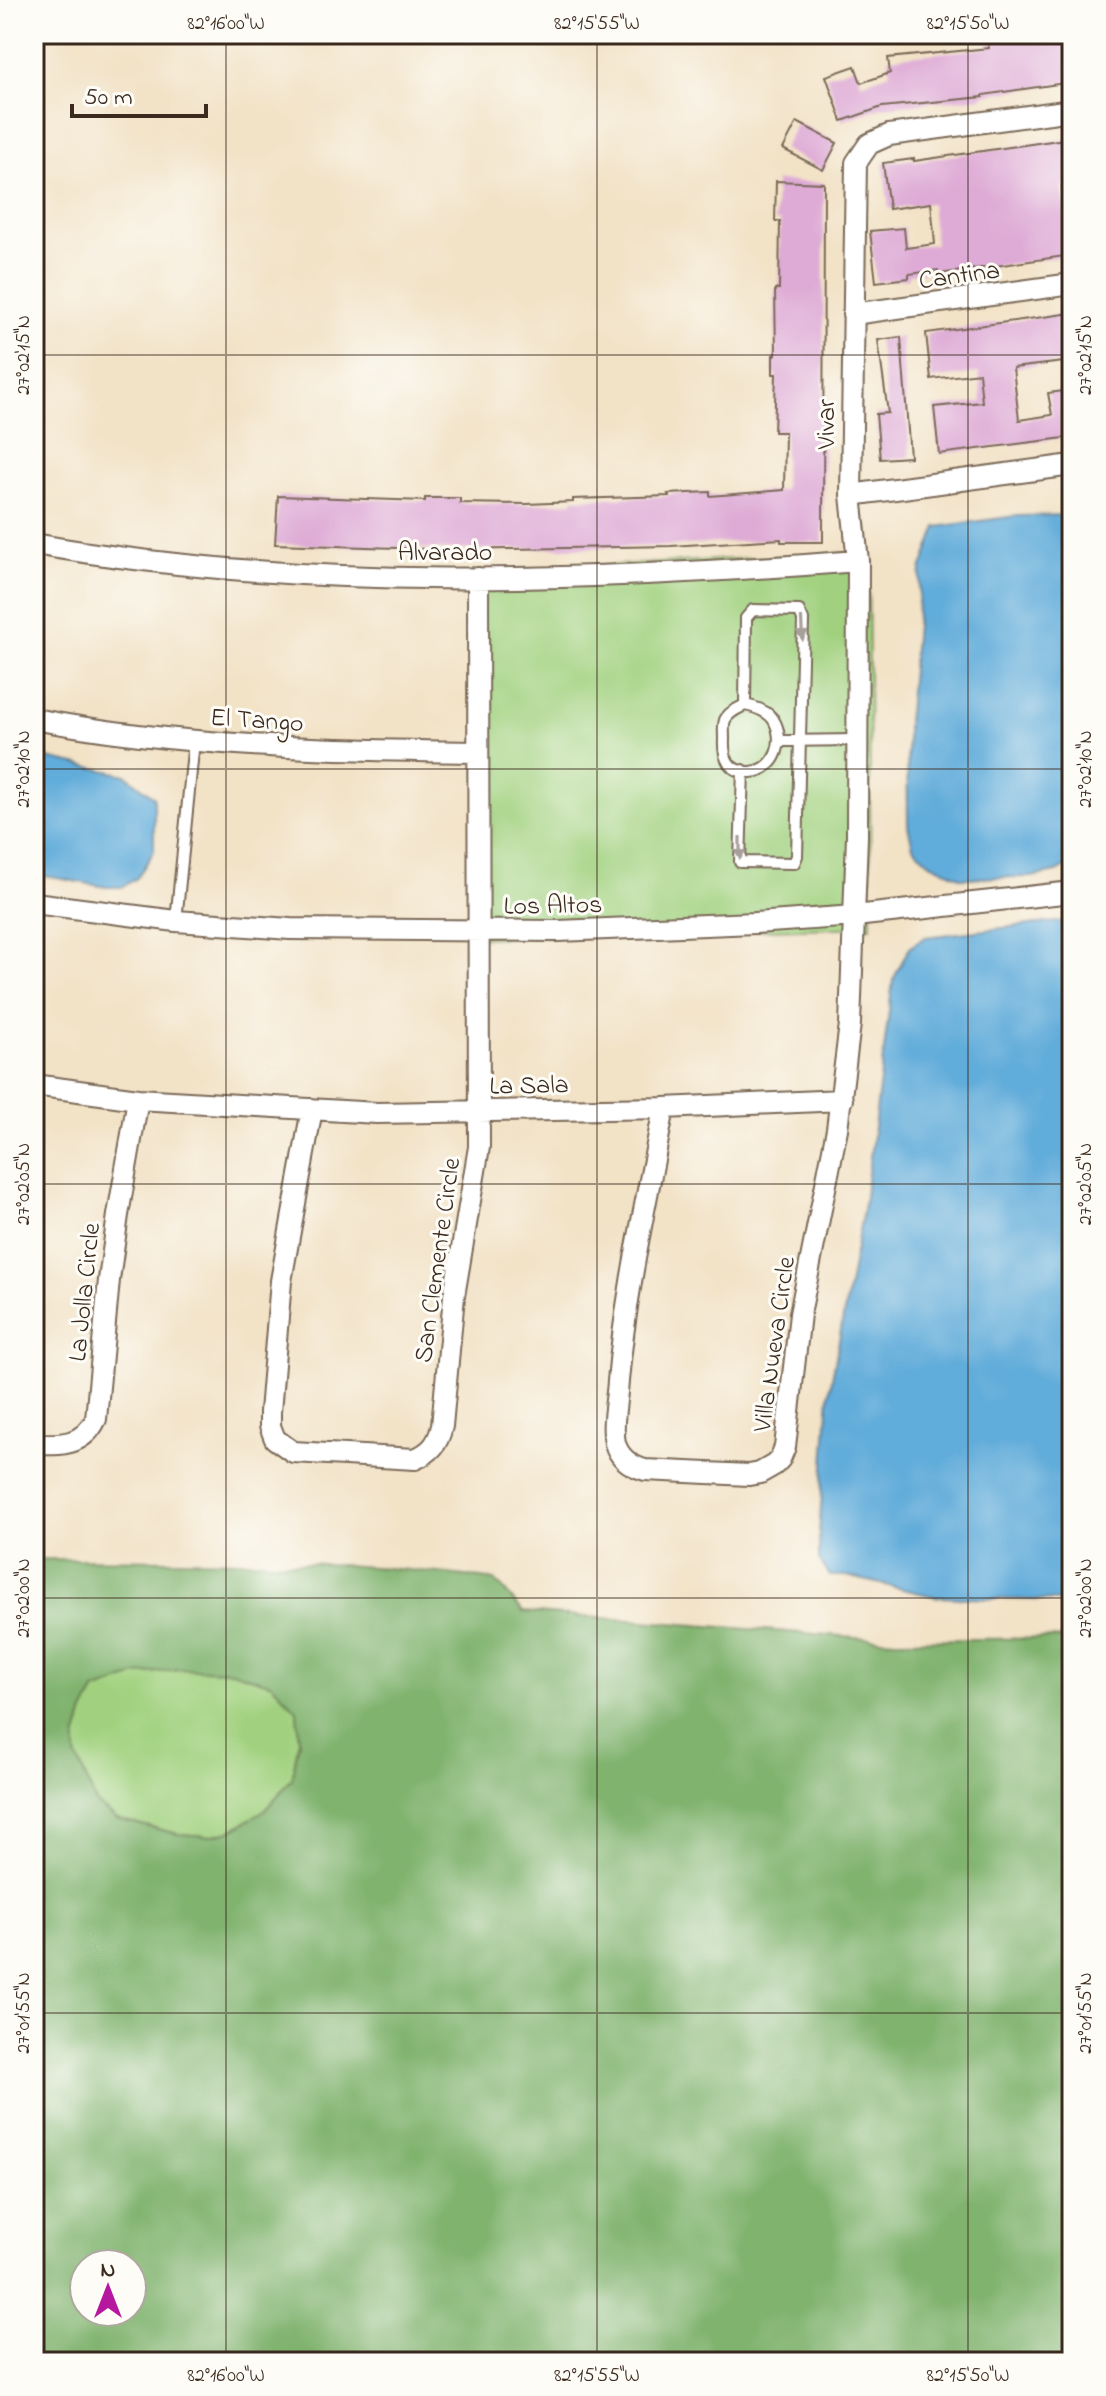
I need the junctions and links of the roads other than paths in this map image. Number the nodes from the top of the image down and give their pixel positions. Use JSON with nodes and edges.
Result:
{"nodes":[{"id":1,"x":1072,"y":110,"type":"edge"},
{"id":2,"x":1072,"y":284,"type":"edge"},
{"id":3,"x":853,"y":314,"type":"junction"},
{"id":4,"x":1072,"y":465,"type":"edge"},
{"id":5,"x":851,"y":495,"type":"junction"},
{"id":6,"x":34,"y":544,"type":"edge"},
{"id":7,"x":858,"y":561,"type":"junction"},
{"id":8,"x":478,"y":578,"type":"junction"},
{"id":9,"x":745,"y":705,"type":"junction"},
{"id":10,"x":34,"y":719,"type":"edge"},
{"id":11,"x":799,"y":740,"type":"junction"},
{"id":12,"x":857,"y":740,"type":"junction"},
{"id":13,"x":194,"y":741,"type":"junction"},
{"id":14,"x":780,"y":741,"type":"junction"},
{"id":15,"x":478,"y":752,"type":"junction"},
{"id":16,"x":743,"y":770,"type":"junction"},
{"id":17,"x":1072,"y":892,"type":"edge"},
{"id":18,"x":34,"y":903,"type":"edge"},
{"id":19,"x":855,"y":916,"type":"junction"},
{"id":20,"x":176,"y":921,"type":"junction"},
{"id":21,"x":478,"y":931,"type":"junction"},
{"id":22,"x":34,"y":1085,"type":"edge"},
{"id":23,"x":138,"y":1099,"type":"junction"},
{"id":24,"x":842,"y":1100,"type":"junction"},
{"id":25,"x":664,"y":1108,"type":"junction"},
{"id":26,"x":312,"y":1109,"type":"junction"},
{"id":27,"x":479,"y":1111,"type":"junction"},
{"id":28,"x":34,"y":1444,"type":"edge"}],
"edges":[{"from":1,"to":3,"type":"street","name":"Vivar"},
{"from":2,"to":3,"type":"street","name":"Cantina"},
{"from":3,"to":5,"type":"street","name":"Vivar"},
{"from":4,"to":5,"type":"street"},
{"from":5,"to":7,"type":"street","name":"Vivar"},
{"from":6,"to":8,"type":"street","name":"Alvarado"},
{"from":7,"to":8,"type":"street","name":"Alvarado"},
{"from":7,"to":12,"type":"street","name":"Vivar"},
{"from":8,"to":15,"type":"street","name":"San Clemente Circle"},
{"from":9,"to":11,"type":"lane","one_way":true},
{"from":9,"to":14,"type":"lane"},
{"from":9,"to":16,"type":"lane"},
{"from":10,"to":13,"type":"street","name":"El Tango"},
{"from":11,"to":12,"type":"lane"},
{"from":11,"to":14,"type":"lane"},
{"from":16,"to":11,"type":"lane","one_way":true},
{"from":12,"to":19,"type":"street","name":"Vivar"},
{"from":13,"to":15,"type":"street","name":"El Tango"},
{"from":13,"to":20,"type":"lane"},
{"from":14,"to":16,"type":"lane"},
{"from":15,"to":21,"type":"street","name":"San Clemente Circle"},
{"from":17,"to":19,"type":"street","name":"Los Altos"},
{"from":18,"to":20,"type":"street","name":"Los Altos"},
{"from":19,"to":21,"type":"street","name":"Los Altos"},
{"from":19,"to":24,"type":"street"},
{"from":20,"to":21,"type":"street","name":"Los Altos"},
{"from":21,"to":27,"type":"street","name":"San Clemente Circle"},
{"from":22,"to":23,"type":"street","name":"La Sala"},
{"from":23,"to":26,"type":"street","name":"La Sala"},
{"from":23,"to":28,"type":"street","name":"La Jolla Circle"},
{"from":24,"to":25,"type":"street","name":"La Sala"},
{"from":24,"to":25,"type":"street","name":"Villa Nueva Circle"},
{"from":25,"to":27,"type":"street","name":"La Sala"},
{"from":26,"to":27,"type":"street","name":"La Sala"},
{"from":26,"to":27,"type":"street","name":"San Clemente Circle"}]}
